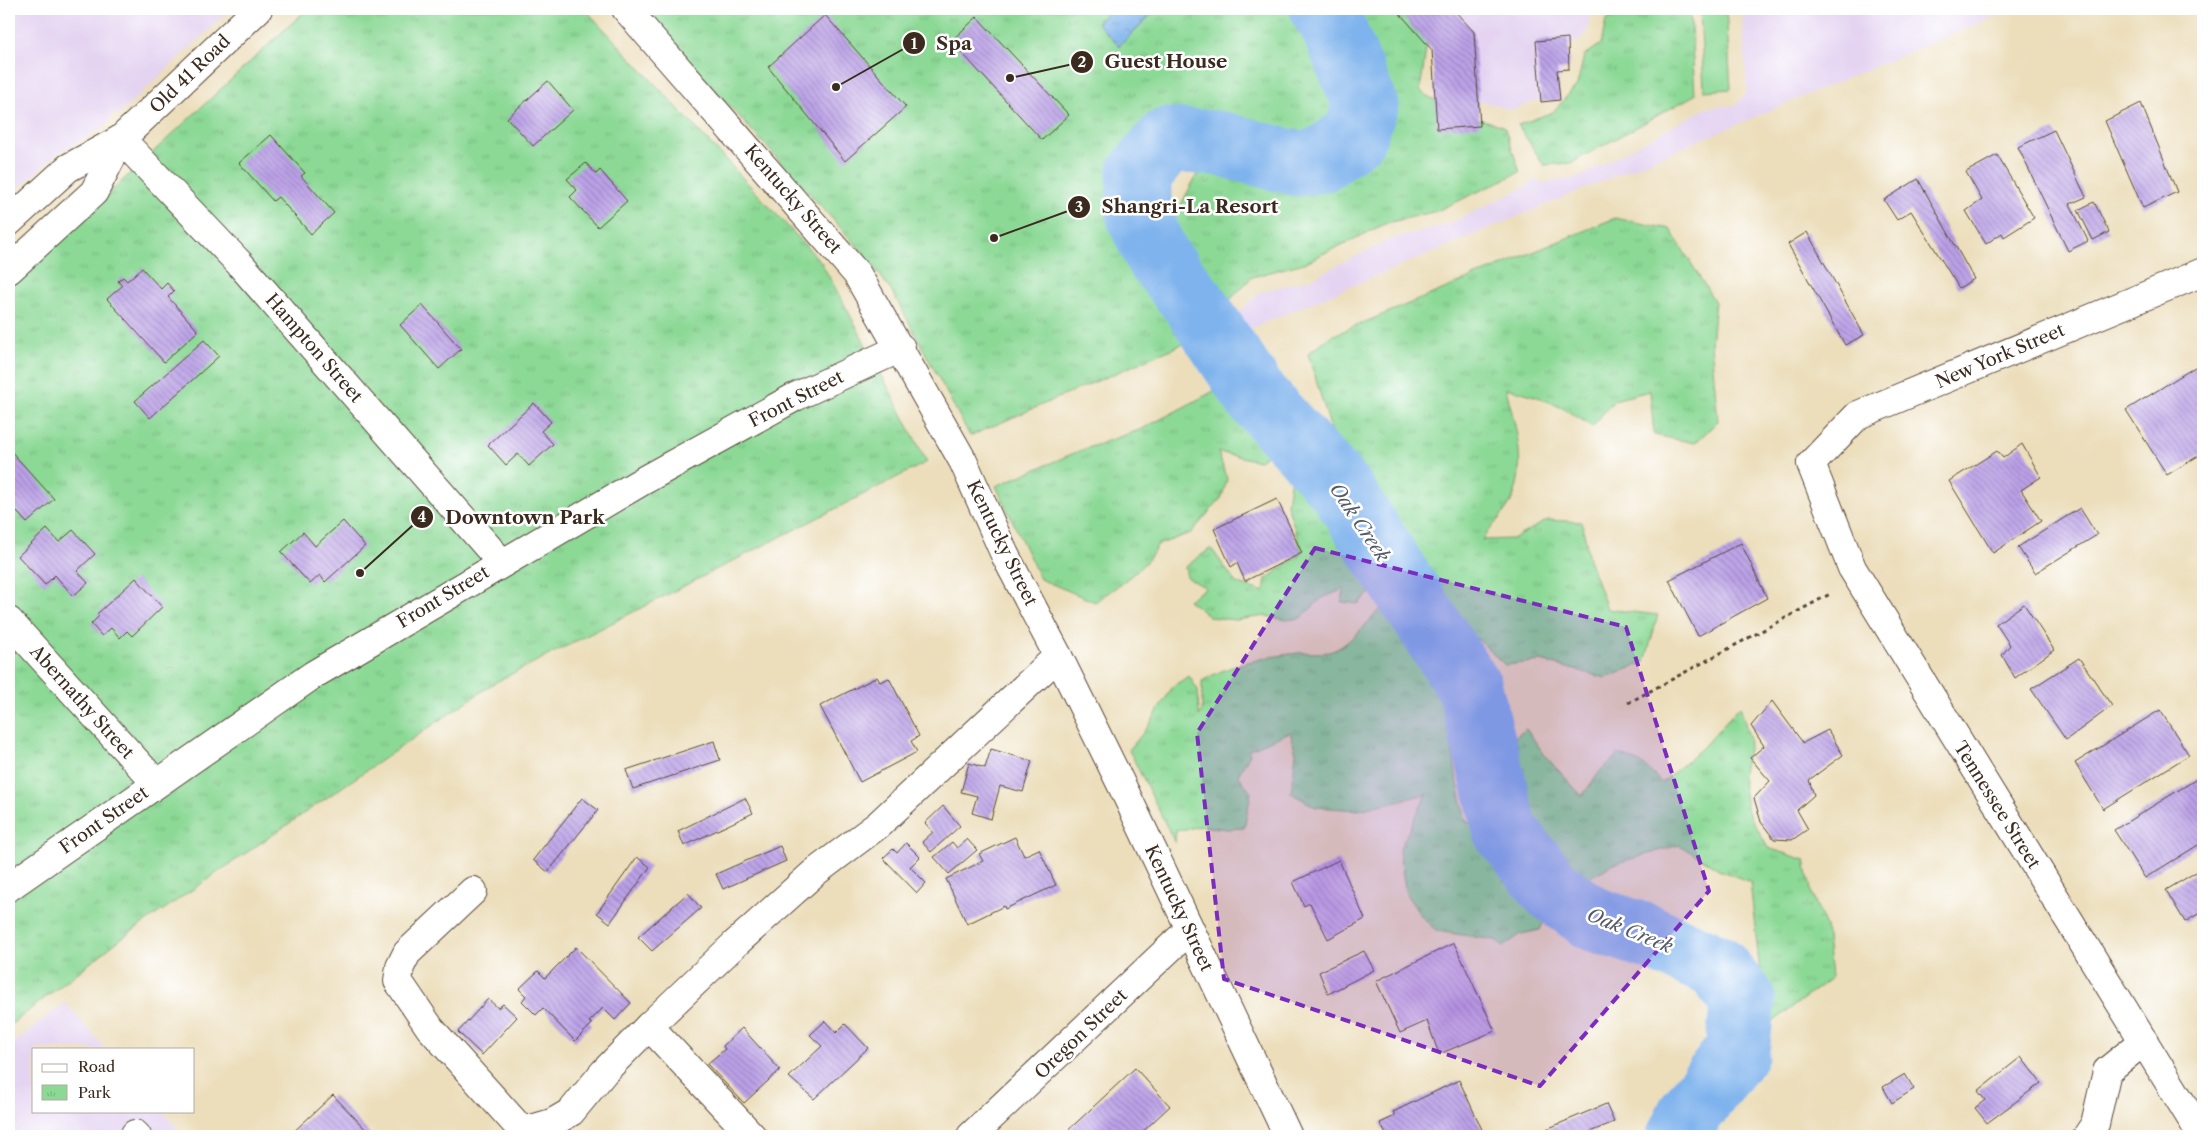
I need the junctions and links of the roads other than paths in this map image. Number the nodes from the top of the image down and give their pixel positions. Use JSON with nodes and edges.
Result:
{"nodes":[{"id":1,"x":626,"y":9,"type":"edge"},
{"id":2,"x":243,"y":14,"type":"edge"},
{"id":3,"x":121,"y":139,"type":"junction"},
{"id":4,"x":9,"y":222,"type":"edge"},
{"id":5,"x":9,"y":270,"type":"edge"},
{"id":6,"x":2203,"y":272,"type":"edge"},
{"id":7,"x":901,"y":348,"type":"junction"},
{"id":8,"x":1811,"y":464,"type":"joint"},
{"id":9,"x":501,"y":562,"type":"junction"},
{"id":10,"x":9,"y":621,"type":"edge"},
{"id":11,"x":1058,"y":656,"type":"junction"},
{"id":12,"x":156,"y":783,"type":"junction"},
{"id":13,"x":9,"y":887,"type":"edge"},
{"id":14,"x":473,"y":891,"type":"dead end"},
{"id":15,"x":1189,"y":930,"type":"junction"},
{"id":16,"x":649,"y":1026,"type":"junction"},
{"id":17,"x":2144,"y":1040,"type":"junction"},
{"id":18,"x":524,"y":1133,"type":"edge"},
{"id":19,"x":752,"y":1136,"type":"edge"},
{"id":20,"x":971,"y":1136,"type":"edge"},
{"id":21,"x":1288,"y":1136,"type":"edge"},
{"id":22,"x":2087,"y":1136,"type":"edge"},
{"id":23,"x":2202,"y":1136,"type":"edge"}],
"edges":[{"from":1,"to":7,"type":"street","name":"Kentucky Street"},
{"from":2,"to":3,"type":"street","name":"Old 41 Road"},
{"from":3,"to":4,"type":"street","name":"Old 41 Road"},
{"from":3,"to":5,"type":"street","name":"Old 41 Road"},
{"from":3,"to":9,"type":"street","name":"Hampton Street"},
{"from":6,"to":8,"type":"street","name":"New York Street"},
{"from":7,"to":9,"type":"street","name":"Front Street"},
{"from":7,"to":11,"type":"street","name":"Kentucky Street"},
{"from":8,"to":17,"type":"street","name":"Tennessee Street"},
{"from":9,"to":12,"type":"street","name":"Front Street"},
{"from":10,"to":12,"type":"street","name":"Abernathy Street"},
{"from":11,"to":15,"type":"street","name":"Kentucky Street"},
{"from":11,"to":16,"type":"street"},
{"from":12,"to":13,"type":"street","name":"Front Street"},
{"from":14,"to":18,"type":"street"},
{"from":15,"to":20,"type":"street","name":"Oregon Street"},
{"from":15,"to":21,"type":"street","name":"Kentucky Street"},
{"from":16,"to":18,"type":"street"},
{"from":16,"to":19,"type":"street"},
{"from":17,"to":22,"type":"street"},
{"from":17,"to":23,"type":"street","name":"Tennessee Street"}]}
